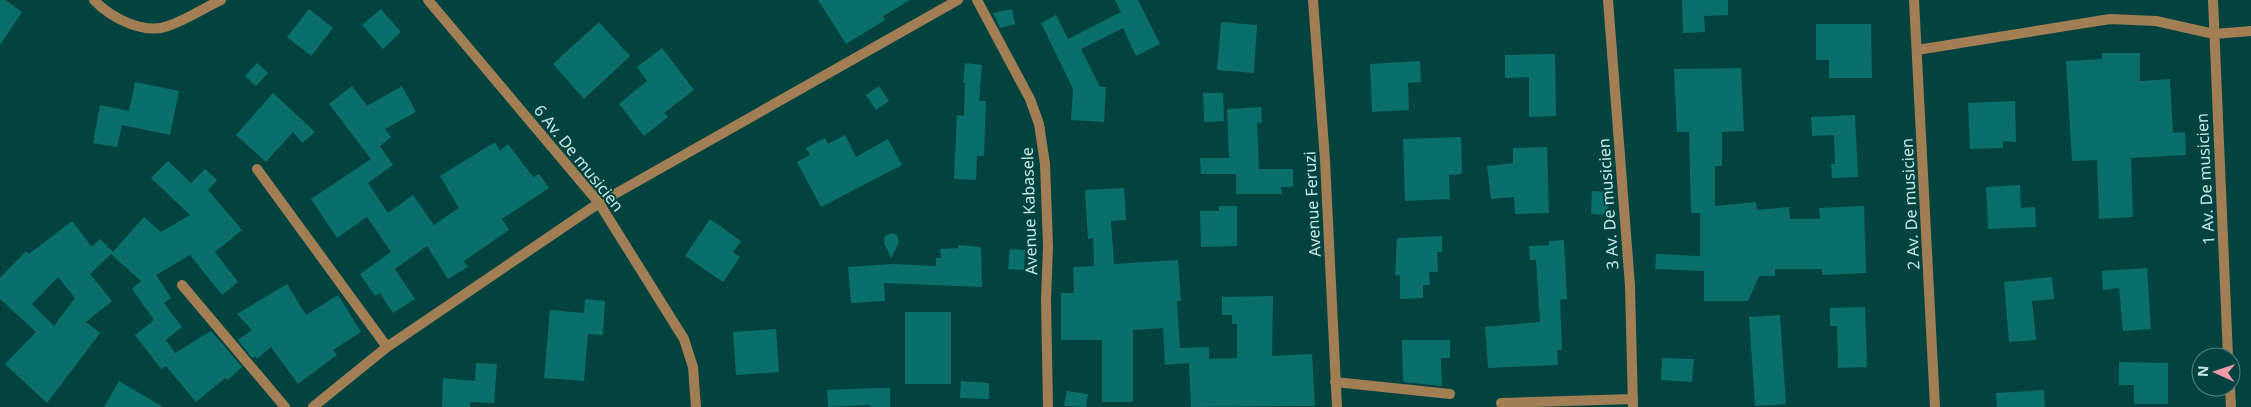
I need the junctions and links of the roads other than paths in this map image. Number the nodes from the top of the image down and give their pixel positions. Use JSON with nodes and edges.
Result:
{"nodes":[{"id":1,"x":94,"y":0,"type":"edge"},
{"id":2,"x":221,"y":0,"type":"edge"},
{"id":3,"x":428,"y":0,"type":"edge"},
{"id":4,"x":958,"y":0,"type":"edge"},
{"id":5,"x":977,"y":0,"type":"edge"},
{"id":6,"x":1313,"y":0,"type":"edge"},
{"id":7,"x":1608,"y":0,"type":"edge"},
{"id":8,"x":1914,"y":0,"type":"edge"},
{"id":9,"x":2213,"y":0,"type":"edge"},
{"id":10,"x":2251,"y":31,"type":"edge"},
{"id":11,"x":2214,"y":34,"type":"junction"},
{"id":12,"x":1917,"y":50,"type":"junction"},
{"id":13,"x":257,"y":169,"type":"dead end"},
{"id":14,"x":599,"y":203,"type":"junction"},
{"id":15,"x":182,"y":286,"type":"dead end"},
{"id":16,"x":387,"y":347,"type":"junction"},
{"id":17,"x":2228,"y":347,"type":"edge"},
{"id":18,"x":1335,"y":382,"type":"junction"},
{"id":19,"x":1450,"y":394,"type":"dead end"},
{"id":20,"x":1501,"y":403,"type":"dead end"},
{"id":21,"x":1633,"y":403,"type":"edge"},
{"id":22,"x":285,"y":407,"type":"edge"},
{"id":23,"x":313,"y":407,"type":"edge"},
{"id":24,"x":696,"y":407,"type":"edge"},
{"id":25,"x":1048,"y":407,"type":"edge"},
{"id":26,"x":1337,"y":407,"type":"edge"},
{"id":27,"x":1935,"y":407,"type":"edge"}],
"edges":[{"from":1,"to":2,"type":"street"},
{"from":3,"to":14,"type":"street","name":"6 Av. De musicien"},
{"from":4,"to":14,"type":"street"},
{"from":5,"to":25,"type":"street","name":"Avenue Kabasele"},
{"from":6,"to":18,"type":"street","name":"Avenue Feruzi"},
{"from":7,"to":21,"type":"street","name":"3 Av. De musicien"},
{"from":8,"to":12,"type":"street","name":"2 Av. De musicien"},
{"from":9,"to":11,"type":"street","name":"1 Av. De musicien"},
{"from":10,"to":11,"type":"street"},
{"from":11,"to":12,"type":"street"},
{"from":11,"to":17,"type":"street","name":"1 Av. De musicien"},
{"from":12,"to":27,"type":"street","name":"2 Av. De musicien"},
{"from":13,"to":16,"type":"street"},
{"from":14,"to":16,"type":"street"},
{"from":14,"to":24,"type":"street","name":"6 Av. De musicien"},
{"from":15,"to":22,"type":"street"},
{"from":16,"to":23,"type":"street"},
{"from":18,"to":19,"type":"street"},
{"from":18,"to":26,"type":"street","name":"Avenue Feruzi"},
{"from":20,"to":21,"type":"street"}]}
